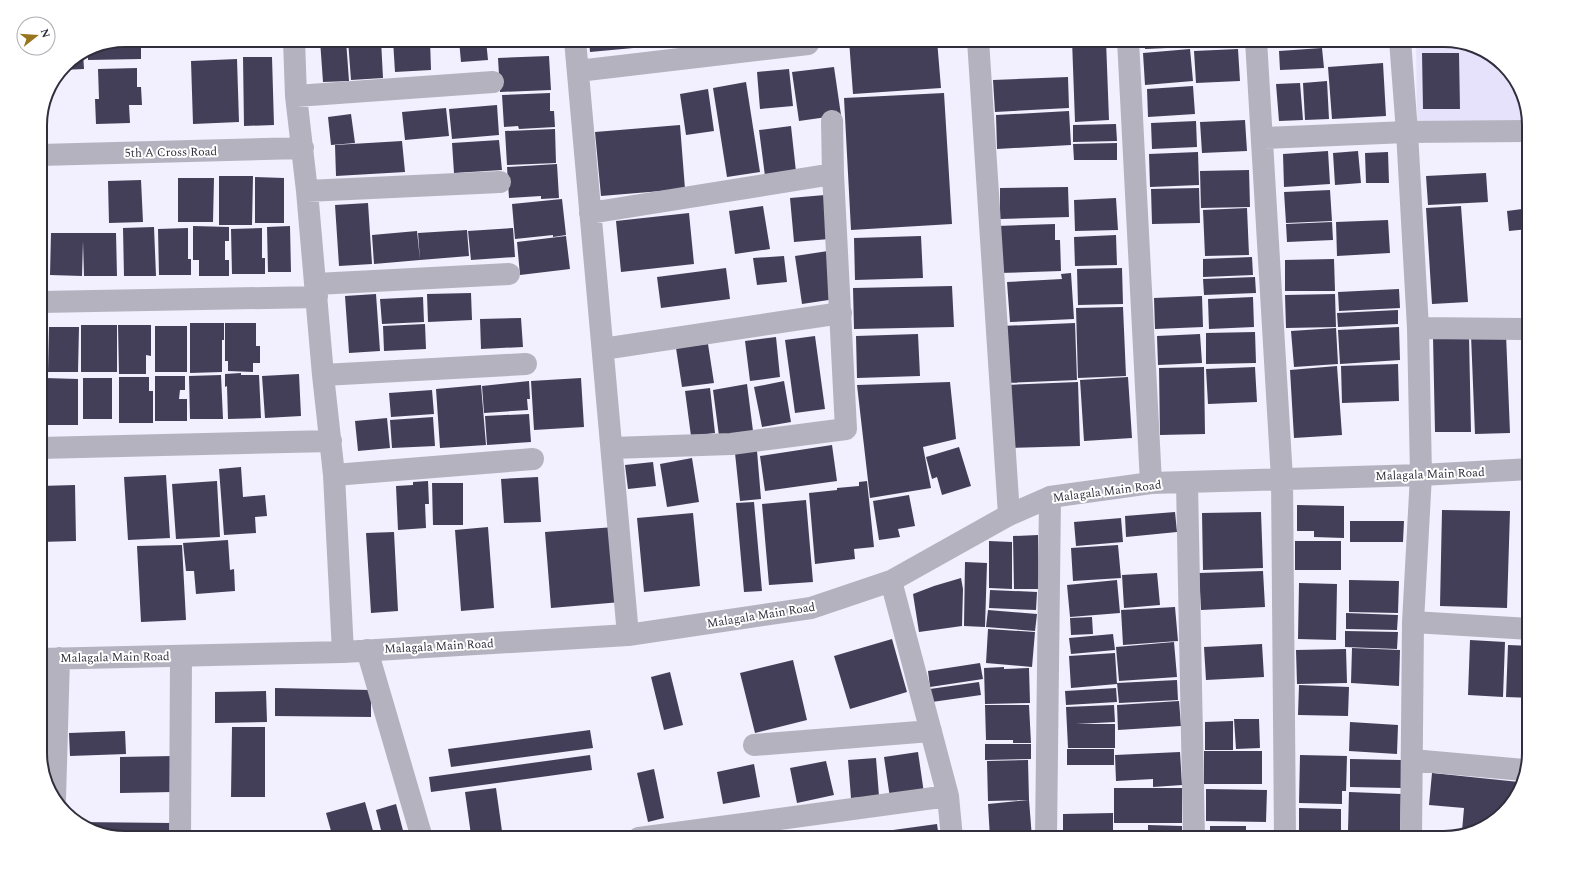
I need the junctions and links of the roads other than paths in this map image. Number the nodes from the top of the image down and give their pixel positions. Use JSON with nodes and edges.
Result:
{"nodes":[{"id":1,"x":294,"y":47,"type":"edge"},
{"id":2,"x":576,"y":47,"type":"edge"},
{"id":3,"x":782,"y":47,"type":"edge"},
{"id":4,"x":978,"y":47,"type":"edge"},
{"id":5,"x":1128,"y":47,"type":"edge"},
{"id":6,"x":1256,"y":47,"type":"edge"},
{"id":7,"x":1401,"y":47,"type":"edge"},
{"id":8,"x":578,"y":71,"type":"junction"},
{"id":9,"x":493,"y":82,"type":"dead end"},
{"id":10,"x":296,"y":96,"type":"junction"},
{"id":11,"x":832,"y":122,"type":"dead end"},
{"id":12,"x":1522,"y":131,"type":"edge"},
{"id":13,"x":1407,"y":132,"type":"junction"},
{"id":14,"x":1263,"y":138,"type":"junction"},
{"id":15,"x":303,"y":148,"type":"junction"},
{"id":16,"x":47,"y":155,"type":"edge"},
{"id":17,"x":833,"y":174,"type":"junction"},
{"id":18,"x":500,"y":182,"type":"dead end"},
{"id":19,"x":307,"y":191,"type":"junction"},
{"id":20,"x":590,"y":213,"type":"junction"},
{"id":21,"x":509,"y":274,"type":"dead end"},
{"id":22,"x":317,"y":290,"type":"junction"},
{"id":23,"x":47,"y":302,"type":"edge"},
{"id":24,"x":841,"y":313,"type":"junction"},
{"id":25,"x":1418,"y":328,"type":"junction"},
{"id":26,"x":1522,"y":329,"type":"dead end"},
{"id":27,"x":603,"y":349,"type":"junction"},
{"id":28,"x":526,"y":364,"type":"dead end"},
{"id":29,"x":323,"y":375,"type":"junction"},
{"id":30,"x":331,"y":441,"type":"junction"},
{"id":31,"x":47,"y":448,"type":"edge"},
{"id":32,"x":612,"y":448,"type":"junction"},
{"id":33,"x":533,"y":459,"type":"dead end"},
{"id":34,"x":1522,"y":469,"type":"edge"},
{"id":35,"x":334,"y":475,"type":"junction"},
{"id":36,"x":1421,"y":475,"type":"junction"},
{"id":37,"x":1282,"y":479,"type":"junction"},
{"id":38,"x":1151,"y":483,"type":"junction"},
{"id":39,"x":1187,"y":483,"type":"junction"},
{"id":40,"x":1050,"y":497,"type":"junction"},
{"id":41,"x":1009,"y":515,"type":"junction"},
{"id":42,"x":891,"y":581,"type":"junction"},
{"id":43,"x":1413,"y":622,"type":"junction"},
{"id":44,"x":1522,"y":629,"type":"edge"},
{"id":45,"x":628,"y":635,"type":"junction"},
{"id":46,"x":367,"y":650,"type":"junction"},
{"id":47,"x":343,"y":652,"type":"junction"},
{"id":48,"x":181,"y":656,"type":"junction"},
{"id":49,"x":50,"y":659,"type":"edge"},
{"id":50,"x":931,"y":731,"type":"junction"},
{"id":51,"x":754,"y":744,"type":"dead end"},
{"id":52,"x":1412,"y":760,"type":"junction"},
{"id":53,"x":1520,"y":770,"type":"edge"},
{"id":54,"x":55,"y":786,"type":"edge"},
{"id":55,"x":948,"y":796,"type":"junction"},
{"id":56,"x":180,"y":831,"type":"edge"},
{"id":57,"x":420,"y":831,"type":"edge"},
{"id":58,"x":690,"y":831,"type":"edge"},
{"id":59,"x":951,"y":831,"type":"edge"},
{"id":60,"x":1046,"y":831,"type":"edge"},
{"id":61,"x":1194,"y":831,"type":"edge"},
{"id":62,"x":1285,"y":831,"type":"edge"},
{"id":63,"x":1410,"y":831,"type":"edge"}],
"edges":[{"from":1,"to":10,"type":"street"},
{"from":2,"to":8,"type":"street"},
{"from":3,"to":8,"type":"street"},
{"from":4,"to":41,"type":"street"},
{"from":5,"to":38,"type":"street"},
{"from":6,"to":14,"type":"street"},
{"from":7,"to":13,"type":"street"},
{"from":8,"to":20,"type":"street"},
{"from":9,"to":10,"type":"street"},
{"from":10,"to":15,"type":"street"},
{"from":11,"to":17,"type":"street"},
{"from":12,"to":13,"type":"street"},
{"from":13,"to":14,"type":"street"},
{"from":13,"to":25,"type":"street"},
{"from":14,"to":37,"type":"street"},
{"from":15,"to":16,"type":"street","name":"5th A Cross Road"},
{"from":15,"to":19,"type":"street"},
{"from":17,"to":20,"type":"street"},
{"from":17,"to":24,"type":"street"},
{"from":18,"to":19,"type":"street"},
{"from":19,"to":22,"type":"street"},
{"from":20,"to":27,"type":"street"},
{"from":21,"to":22,"type":"street"},
{"from":22,"to":23,"type":"street"},
{"from":22,"to":29,"type":"street"},
{"from":24,"to":27,"type":"street"},
{"from":24,"to":32,"type":"street"},
{"from":25,"to":26,"type":"street"},
{"from":25,"to":36,"type":"street"},
{"from":27,"to":32,"type":"street"},
{"from":28,"to":29,"type":"street"},
{"from":29,"to":30,"type":"street"},
{"from":30,"to":31,"type":"street"},
{"from":30,"to":35,"type":"street"},
{"from":32,"to":45,"type":"street"},
{"from":33,"to":35,"type":"street"},
{"from":34,"to":36,"type":"street","name":"Malagala Main Road"},
{"from":35,"to":47,"type":"street"},
{"from":36,"to":37,"type":"street","name":"Malagala Main Road"},
{"from":36,"to":43,"type":"street"},
{"from":37,"to":39,"type":"street","name":"Malagala Main Road"},
{"from":37,"to":62,"type":"street"},
{"from":38,"to":39,"type":"street","name":"Malagala Main Road"},
{"from":38,"to":40,"type":"street","name":"Malagala Main Road"},
{"from":39,"to":61,"type":"street"},
{"from":40,"to":41,"type":"street","name":"Malagala Main Road"},
{"from":40,"to":60,"type":"street"},
{"from":41,"to":42,"type":"street","name":"Malagala Main Road"},
{"from":42,"to":45,"type":"street","name":"Malagala Main Road"},
{"from":42,"to":50,"type":"street"},
{"from":43,"to":44,"type":"street"},
{"from":43,"to":52,"type":"street"},
{"from":45,"to":46,"type":"street","name":"Malagala Main Road"},
{"from":46,"to":47,"type":"street","name":"Malagala Main Road"},
{"from":46,"to":57,"type":"street"},
{"from":47,"to":48,"type":"street","name":"Malagala Main Road"},
{"from":48,"to":49,"type":"street","name":"Malagala Main Road"},
{"from":48,"to":56,"type":"street"},
{"from":49,"to":54,"type":"street"},
{"from":50,"to":51,"type":"street"},
{"from":50,"to":55,"type":"street"},
{"from":52,"to":53,"type":"street"},
{"from":52,"to":63,"type":"street"},
{"from":55,"to":58,"type":"street"},
{"from":55,"to":59,"type":"street"}]}
